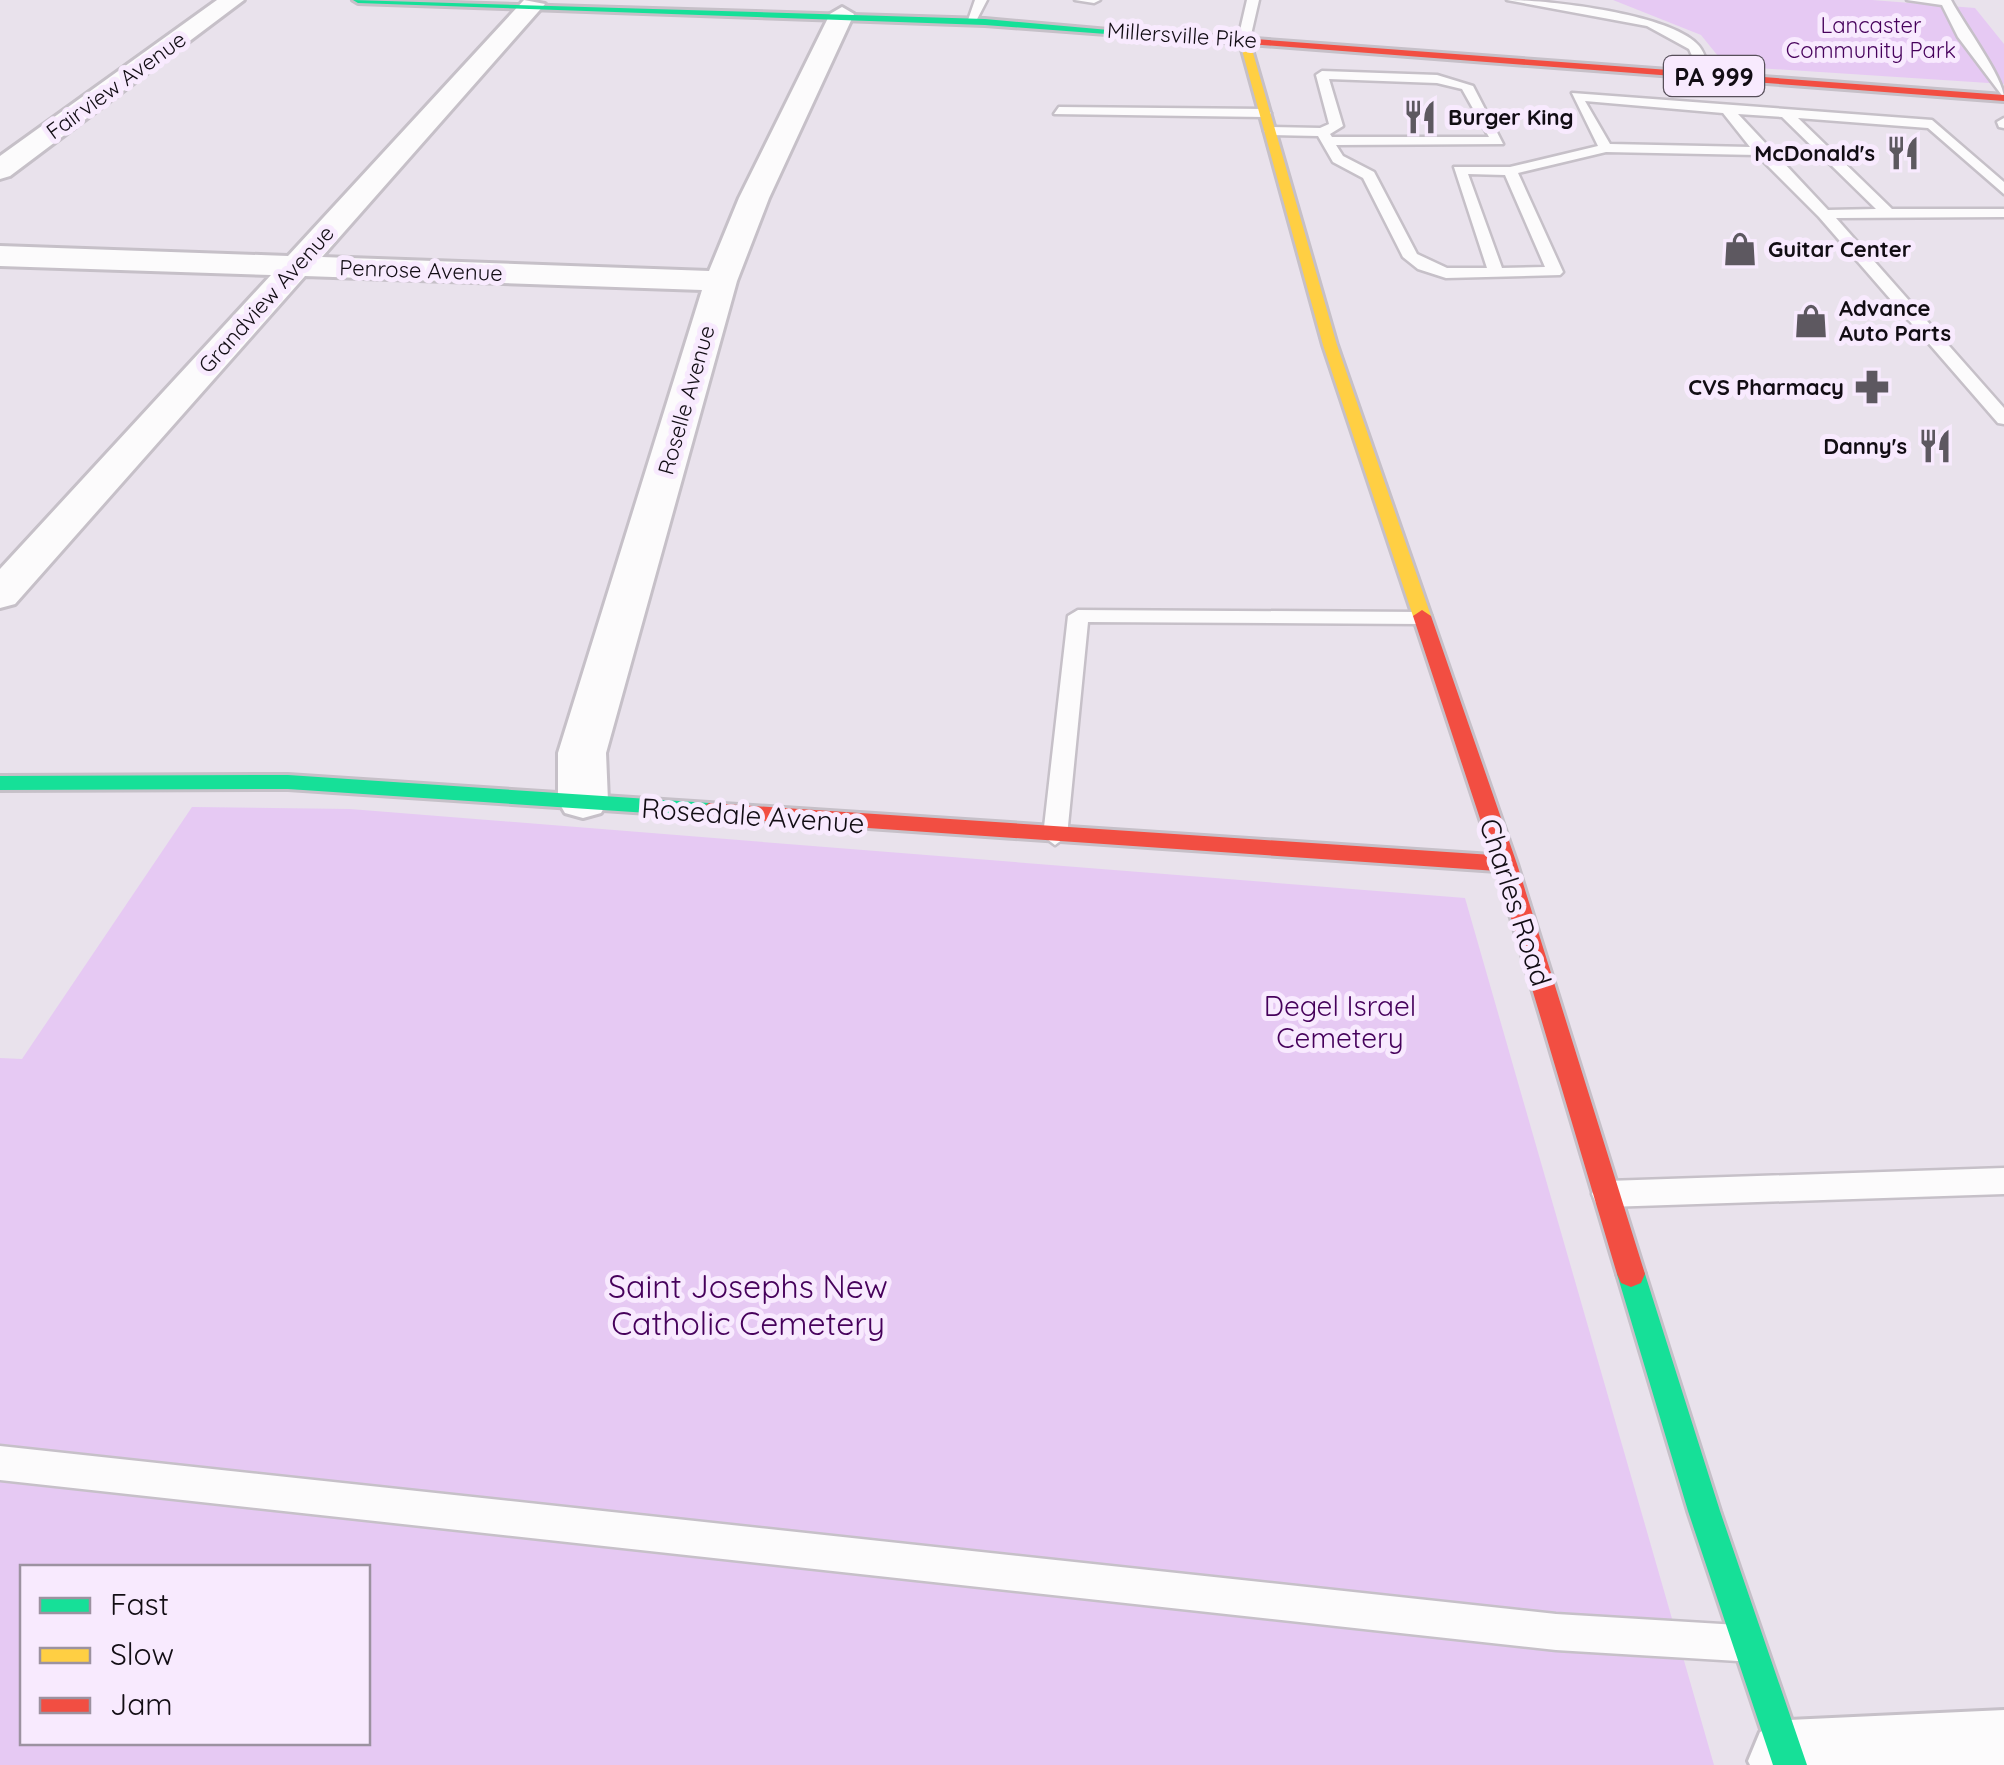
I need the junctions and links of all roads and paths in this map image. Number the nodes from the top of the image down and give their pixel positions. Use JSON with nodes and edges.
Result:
{"nodes":[{"id":1,"x":232,"y":0,"type":"edge"},
{"id":2,"x":358,"y":0,"type":"edge"},
{"id":3,"x":1081,"y":0,"type":"edge"},
{"id":4,"x":1094,"y":0,"type":"edge"},
{"id":5,"x":1253,"y":0,"type":"edge"},
{"id":6,"x":1514,"y":0,"type":"edge"},
{"id":7,"x":1913,"y":0,"type":"edge"},
{"id":8,"x":1945,"y":1,"type":"edge"},
{"id":9,"x":597,"y":3,"type":"edge"},
{"id":10,"x":533,"y":4,"type":"junction"},
{"id":11,"x":976,"y":10,"type":"edge"},
{"id":12,"x":842,"y":14,"type":"junction"},
{"id":13,"x":1244,"y":39,"type":"junction"},
{"id":14,"x":1425,"y":53,"type":"junction"},
{"id":15,"x":1706,"y":75,"type":"junction"},
{"id":16,"x":1437,"y":79,"type":"junction"},
{"id":17,"x":2004,"y":96,"type":"edge"},
{"id":18,"x":1727,"y":109,"type":"junction"},
{"id":19,"x":1059,"y":110,"type":"dead end"},
{"id":20,"x":1786,"y":114,"type":"junction"},
{"id":21,"x":1268,"y":122,"type":"junction"},
{"id":22,"x":1326,"y":136,"type":"junction"},
{"id":23,"x":1606,"y":148,"type":"junction"},
{"id":24,"x":1761,"y":151,"type":"junction"},
{"id":25,"x":0,"y":170,"type":"edge"},
{"id":26,"x":1510,"y":171,"type":"junction"},
{"id":27,"x":2004,"y":190,"type":"edge"},
{"id":28,"x":2004,"y":213,"type":"edge"},
{"id":29,"x":1824,"y":214,"type":"junction"},
{"id":30,"x":1890,"y":214,"type":"junction"},
{"id":31,"x":0,"y":256,"type":"edge"},
{"id":32,"x":294,"y":266,"type":"junction"},
{"id":33,"x":1496,"y":273,"type":"junction"},
{"id":34,"x":721,"y":281,"type":"junction"},
{"id":35,"x":2004,"y":420,"type":"edge"},
{"id":36,"x":0,"y":594,"type":"edge"},
{"id":37,"x":1421,"y":618,"type":"junction"},
{"id":38,"x":0,"y":783,"type":"edge"},
{"id":39,"x":583,"y":801,"type":"junction"},
{"id":40,"x":1055,"y":836,"type":"junction"},
{"id":41,"x":1506,"y":864,"type":"junction"},
{"id":42,"x":2004,"y":1181,"type":"edge"},
{"id":43,"x":1606,"y":1194,"type":"junction"},
{"id":44,"x":0,"y":1462,"type":"edge"},
{"id":45,"x":1748,"y":1644,"type":"junction"},
{"id":46,"x":2004,"y":1751,"type":"edge"},
{"id":47,"x":1790,"y":1763,"type":"edge"}],
"edges":[{"from":1,"to":25,"type":"street","name":"Fairview Avenue"},
{"from":2,"to":10,"type":"street","name":"Millersville Pike","number":"PA 999"},
{"from":3,"to":4,"type":"lane"},
{"from":5,"to":13,"type":"lane"},
{"from":6,"to":15,"type":"lane"},
{"from":7,"to":8,"type":"lane"},
{"from":8,"to":17,"type":"lane"},
{"from":9,"to":10,"type":"street","name":"Millersville Pike","number":"PA 999"},
{"from":9,"to":12,"type":"street","name":"Millersville Pike","number":"PA 999"},
{"from":10,"to":32,"type":"street","name":"Grandview Avenue"},
{"from":11,"to":12,"type":"street","name":"Millersville Pike","number":"PA 999"},
{"from":11,"to":13,"type":"street","name":"Millersville Pike","number":"PA 999"},
{"from":12,"to":34,"type":"street","name":"Roselle Avenue"},
{"from":13,"to":14,"type":"street","name":"Millersville Pike","number":"PA 999"},
{"from":13,"to":21,"type":"street","name":"Charles Road"},
{"from":14,"to":15,"type":"street","name":"Millersville Pike","number":"PA 999"},
{"from":14,"to":16,"type":"lane"},
{"from":15,"to":17,"type":"street","name":"Millersville Pike","number":"PA 999"},
{"from":16,"to":22,"type":"lane"},
{"from":16,"to":22,"type":"lane"},
{"from":18,"to":20,"type":"lane"},
{"from":18,"to":23,"type":"lane"},
{"from":18,"to":24,"type":"lane"},
{"from":19,"to":21,"type":"lane"},
{"from":20,"to":27,"type":"lane"},
{"from":20,"to":30,"type":"lane"},
{"from":21,"to":22,"type":"lane"},
{"from":21,"to":37,"type":"street","name":"Charles Road"},
{"from":22,"to":33,"type":"lane"},
{"from":23,"to":24,"type":"lane"},
{"from":23,"to":26,"type":"lane"},
{"from":24,"to":29,"type":"lane"},
{"from":26,"to":33,"type":"lane"},
{"from":26,"to":33,"type":"lane"},
{"from":28,"to":30,"type":"lane"},
{"from":29,"to":30,"type":"lane"},
{"from":29,"to":35,"type":"lane"},
{"from":31,"to":32,"type":"street","name":"Penrose Avenue"},
{"from":32,"to":34,"type":"street","name":"Penrose Avenue"},
{"from":32,"to":36,"type":"street","name":"Grandview Avenue"},
{"from":34,"to":39,"type":"street","name":"Roselle Avenue"},
{"from":37,"to":40,"type":"lane"},
{"from":37,"to":41,"type":"street","name":"Charles Road"},
{"from":38,"to":39,"type":"street","name":"Rosedale Avenue"},
{"from":39,"to":40,"type":"street","name":"Rosedale Avenue"},
{"from":40,"to":41,"type":"street","name":"Rosedale Avenue"},
{"from":41,"to":43,"type":"street","name":"Charles Road"},
{"from":42,"to":43,"type":"lane"},
{"from":43,"to":45,"type":"street","name":"Charles Road"},
{"from":44,"to":45,"type":"lane"},
{"from":45,"to":47,"type":"street","name":"Charles Road"},
{"from":46,"to":47,"type":"street"}]}
